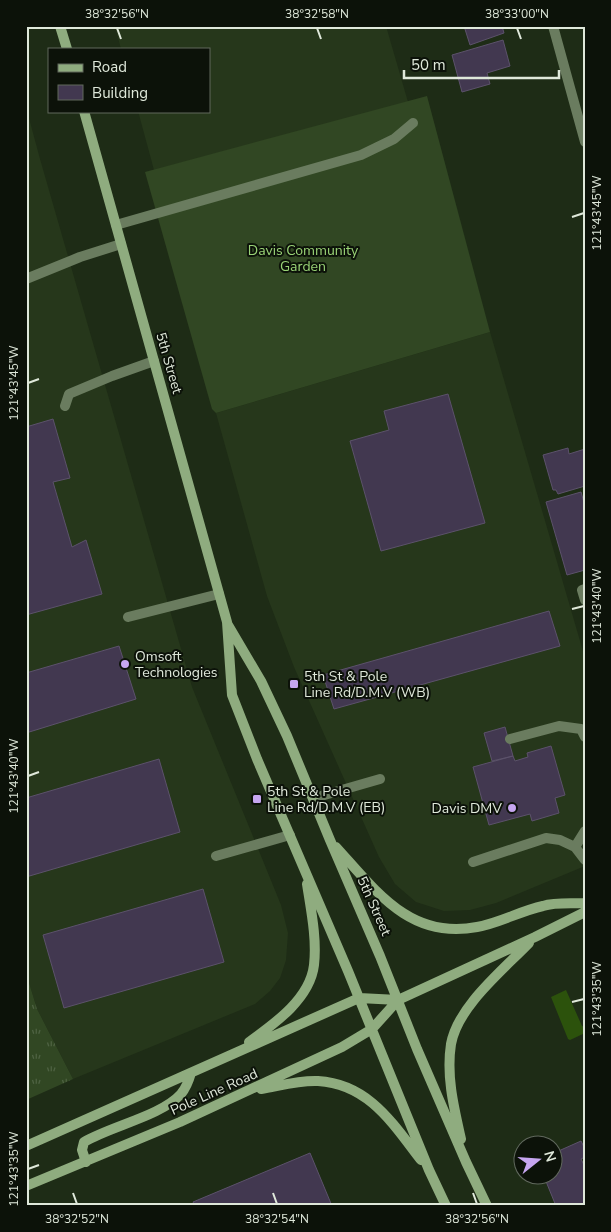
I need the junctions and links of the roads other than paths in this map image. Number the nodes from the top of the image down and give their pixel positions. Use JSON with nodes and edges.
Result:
{"nodes":[{"id":1,"x":60,"y":26,"type":"edge"},
{"id":2,"x":553,"y":26,"type":"edge"},
{"id":3,"x":67,"y":48,"type":"edge"},
{"id":4,"x":84,"y":112,"type":"edge"},
{"id":5,"x":413,"y":123,"type":"dead end"},
{"id":6,"x":585,"y":142,"type":"edge"},
{"id":7,"x":116,"y":225,"type":"junction"},
{"id":8,"x":121,"y":244,"type":"junction"},
{"id":9,"x":26,"y":279,"type":"edge"},
{"id":10,"x":154,"y":361,"type":"junction"},
{"id":11,"x":65,"y":406,"type":"dead end"},
{"id":12,"x":585,"y":589,"type":"edge"},
{"id":13,"x":219,"y":594,"type":"junction"},
{"id":14,"x":585,"y":600,"type":"edge"},
{"id":15,"x":128,"y":617,"type":"dead end"},
{"id":16,"x":227,"y":622,"type":"junction"},
{"id":17,"x":585,"y":737,"type":"edge"},
{"id":18,"x":510,"y":739,"type":"dead end"},
{"id":19,"x":380,"y":779,"type":"dead end"},
{"id":20,"x":314,"y":798,"type":"junction"},
{"id":21,"x":585,"y":830,"type":"edge"},
{"id":22,"x":290,"y":835,"type":"junction"},
{"id":23,"x":330,"y":840,"type":"junction"},
{"id":24,"x":575,"y":847,"type":"junction"},
{"id":25,"x":216,"y":856,"type":"dead end"},
{"id":26,"x":585,"y":860,"type":"edge"},
{"id":27,"x":473,"y":862,"type":"dead end"},
{"id":28,"x":306,"y":871,"type":"junction"},
{"id":29,"x":585,"y":903,"type":"edge"},
{"id":30,"x":585,"y":912,"type":"edge"},
{"id":31,"x":535,"y":937,"type":"junction"},
{"id":32,"x":359,"y":998,"type":"junction"},
{"id":33,"x":398,"y":1000,"type":"junction"},
{"id":34,"x":372,"y":1030,"type":"junction"},
{"id":35,"x":230,"y":1056,"type":"junction"},
{"id":36,"x":191,"y":1073,"type":"junction"},
{"id":37,"x":248,"y":1092,"type":"junction"},
{"id":38,"x":26,"y":1146,"type":"edge"},
{"id":39,"x":86,"y":1162,"type":"junction"},
{"id":40,"x":466,"y":1162,"type":"junction"},
{"id":41,"x":430,"y":1170,"type":"junction"},
{"id":42,"x":26,"y":1186,"type":"edge"},
{"id":43,"x":446,"y":1206,"type":"edge"},
{"id":44,"x":487,"y":1206,"type":"edge"}],
"edges":[{"from":1,"to":3,"type":"main road"},
{"from":2,"to":6,"type":"street"},
{"from":4,"to":7,"type":"main road","name":"5th Street"},
{"from":5,"to":7,"type":"street"},
{"from":7,"to":8,"type":"main road","name":"5th Street"},
{"from":8,"to":9,"type":"street"},
{"from":8,"to":10,"type":"main road","name":"5th Street"},
{"from":10,"to":11,"type":"street"},
{"from":10,"to":13,"type":"main road","name":"5th Street"},
{"from":12,"to":14,"type":"street"},
{"from":13,"to":15,"type":"street"},
{"from":13,"to":16,"type":"main road","name":"5th Street"},
{"from":16,"to":20,"type":"main road","name":"5th Street"},
{"from":16,"to":22,"type":"main road","name":"5th Street"},
{"from":17,"to":18,"type":"street"},
{"from":19,"to":20,"type":"street"},
{"from":20,"to":23,"type":"main road","name":"5th Street"},
{"from":21,"to":24,"type":"street"},
{"from":22,"to":25,"type":"street"},
{"from":22,"to":28,"type":"main road","name":"5th Street"},
{"from":23,"to":29,"type":"main road"},
{"from":23,"to":33,"type":"main road","name":"5th Street"},
{"from":24,"to":26,"type":"street"},
{"from":24,"to":27,"type":"street"},
{"from":28,"to":32,"type":"main road","name":"5th Street"},
{"from":28,"to":35,"type":"main road"},
{"from":30,"to":31,"type":"main road","name":"Pole Line Road"},
{"from":31,"to":33,"type":"main road","name":"Pole Line Road"},
{"from":31,"to":40,"type":"main road"},
{"from":32,"to":33,"type":"main road","name":"Pole Line Road"},
{"from":32,"to":34,"type":"main road","name":"5th Street"},
{"from":32,"to":35,"type":"main road","name":"Pole Line Road"},
{"from":33,"to":34,"type":"main road","name":"Pole Line Road"},
{"from":33,"to":40,"type":"main road","name":"5th Street"},
{"from":34,"to":37,"type":"main road","name":"Pole Line Road"},
{"from":34,"to":41,"type":"main road","name":"5th Street"},
{"from":35,"to":36,"type":"main road","name":"Pole Line Road"},
{"from":36,"to":38,"type":"main road","name":"Pole Line Road"},
{"from":36,"to":39,"type":"main road"},
{"from":37,"to":39,"type":"main road","name":"Pole Line Road"},
{"from":37,"to":41,"type":"main road"},
{"from":39,"to":42,"type":"main road","name":"Pole Line Road"},
{"from":40,"to":44,"type":"main road","name":"5th Street"},
{"from":41,"to":43,"type":"main road","name":"5th Street"}]}
